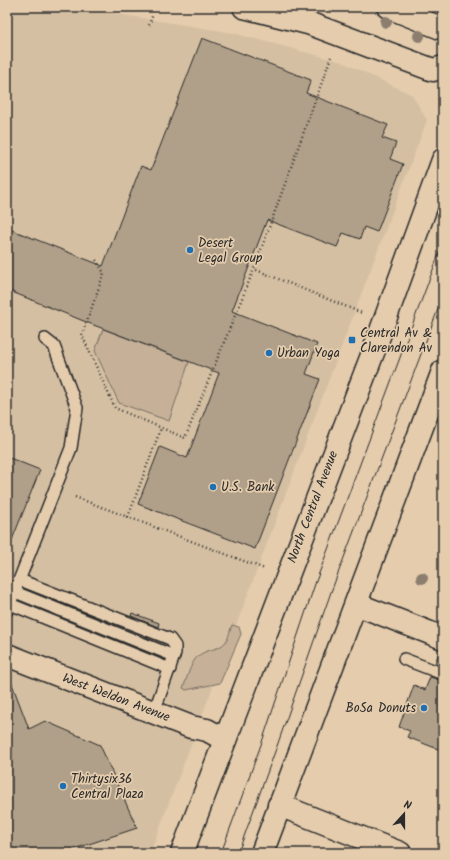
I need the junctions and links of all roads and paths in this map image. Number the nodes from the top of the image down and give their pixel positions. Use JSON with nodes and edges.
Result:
{"nodes":[{"id":1,"x":244,"y":7,"type":"edge"},
{"id":2,"x":388,"y":7,"type":"edge"},
{"id":3,"x":153,"y":14,"type":"dead end"},
{"id":4,"x":149,"y":25,"type":"dead end"},
{"id":5,"x":443,"y":29,"type":"edge"},
{"id":6,"x":331,"y":57,"type":"dead end"},
{"id":7,"x":443,"y":67,"type":"edge"},
{"id":8,"x":443,"y":160,"type":"edge"},
{"id":9,"x":96,"y":260,"type":"dead end"},
{"id":10,"x":254,"y":269,"type":"junction"},
{"id":11,"x":364,"y":314,"type":"dead end"},
{"id":12,"x":45,"y":339,"type":"dead end"},
{"id":13,"x":443,"y":371,"type":"edge"},
{"id":14,"x":161,"y":428,"type":"junction"},
{"id":15,"x":75,"y":497,"type":"dead end"},
{"id":16,"x":128,"y":517,"type":"junction"},
{"id":17,"x":265,"y":569,"type":"dead end"},
{"id":18,"x":20,"y":580,"type":"junction"},
{"id":19,"x":15,"y":592,"type":"junction"},
{"id":20,"x":356,"y":604,"type":"junction"},
{"id":21,"x":8,"y":608,"type":"edge"},
{"id":22,"x":443,"y":638,"type":"edge"},
{"id":23,"x":7,"y":655,"type":"edge"},
{"id":24,"x":174,"y":656,"type":"junction"},
{"id":25,"x":404,"y":659,"type":"dead end"},
{"id":26,"x":170,"y":669,"type":"junction"},
{"id":27,"x":443,"y":674,"type":"edge"},
{"id":28,"x":154,"y":712,"type":"junction"},
{"id":29,"x":225,"y":740,"type":"junction"},
{"id":30,"x":280,"y":804,"type":"junction"},
{"id":31,"x":182,"y":853,"type":"edge"},
{"id":32,"x":262,"y":853,"type":"edge"},
{"id":33,"x":400,"y":853,"type":"edge"}],
"edges":[{"from":1,"to":7,"type":"main road"},
{"from":2,"to":5,"type":"main road"},
{"from":3,"to":4,"type":"path"},
{"from":6,"to":10,"type":"path"},
{"from":8,"to":29,"type":"main road","name":"North Central Avenue"},
{"from":9,"to":14,"type":"path"},
{"from":10,"to":11,"type":"path"},
{"from":10,"to":14,"type":"path"},
{"from":12,"to":18,"type":"lane"},
{"from":13,"to":20,"type":"main road"},
{"from":14,"to":16,"type":"path"},
{"from":15,"to":16,"type":"path"},
{"from":16,"to":17,"type":"path"},
{"from":18,"to":19,"type":"lane"},
{"from":18,"to":24,"type":"lane"},
{"from":19,"to":21,"type":"lane"},
{"from":19,"to":24,"type":"lane"},
{"from":20,"to":22,"type":"main road"},
{"from":20,"to":30,"type":"main road"},
{"from":21,"to":26,"type":"lane"},
{"from":23,"to":28,"type":"main road","name":"West Weldon Avenue"},
{"from":24,"to":26,"type":"lane"},
{"from":25,"to":27,"type":"lane"},
{"from":26,"to":28,"type":"lane"},
{"from":28,"to":29,"type":"main road","name":"West Weldon Avenue"},
{"from":29,"to":31,"type":"main road","name":"North Central Avenue"},
{"from":30,"to":32,"type":"main road"},
{"from":30,"to":33,"type":"main road"}]}
